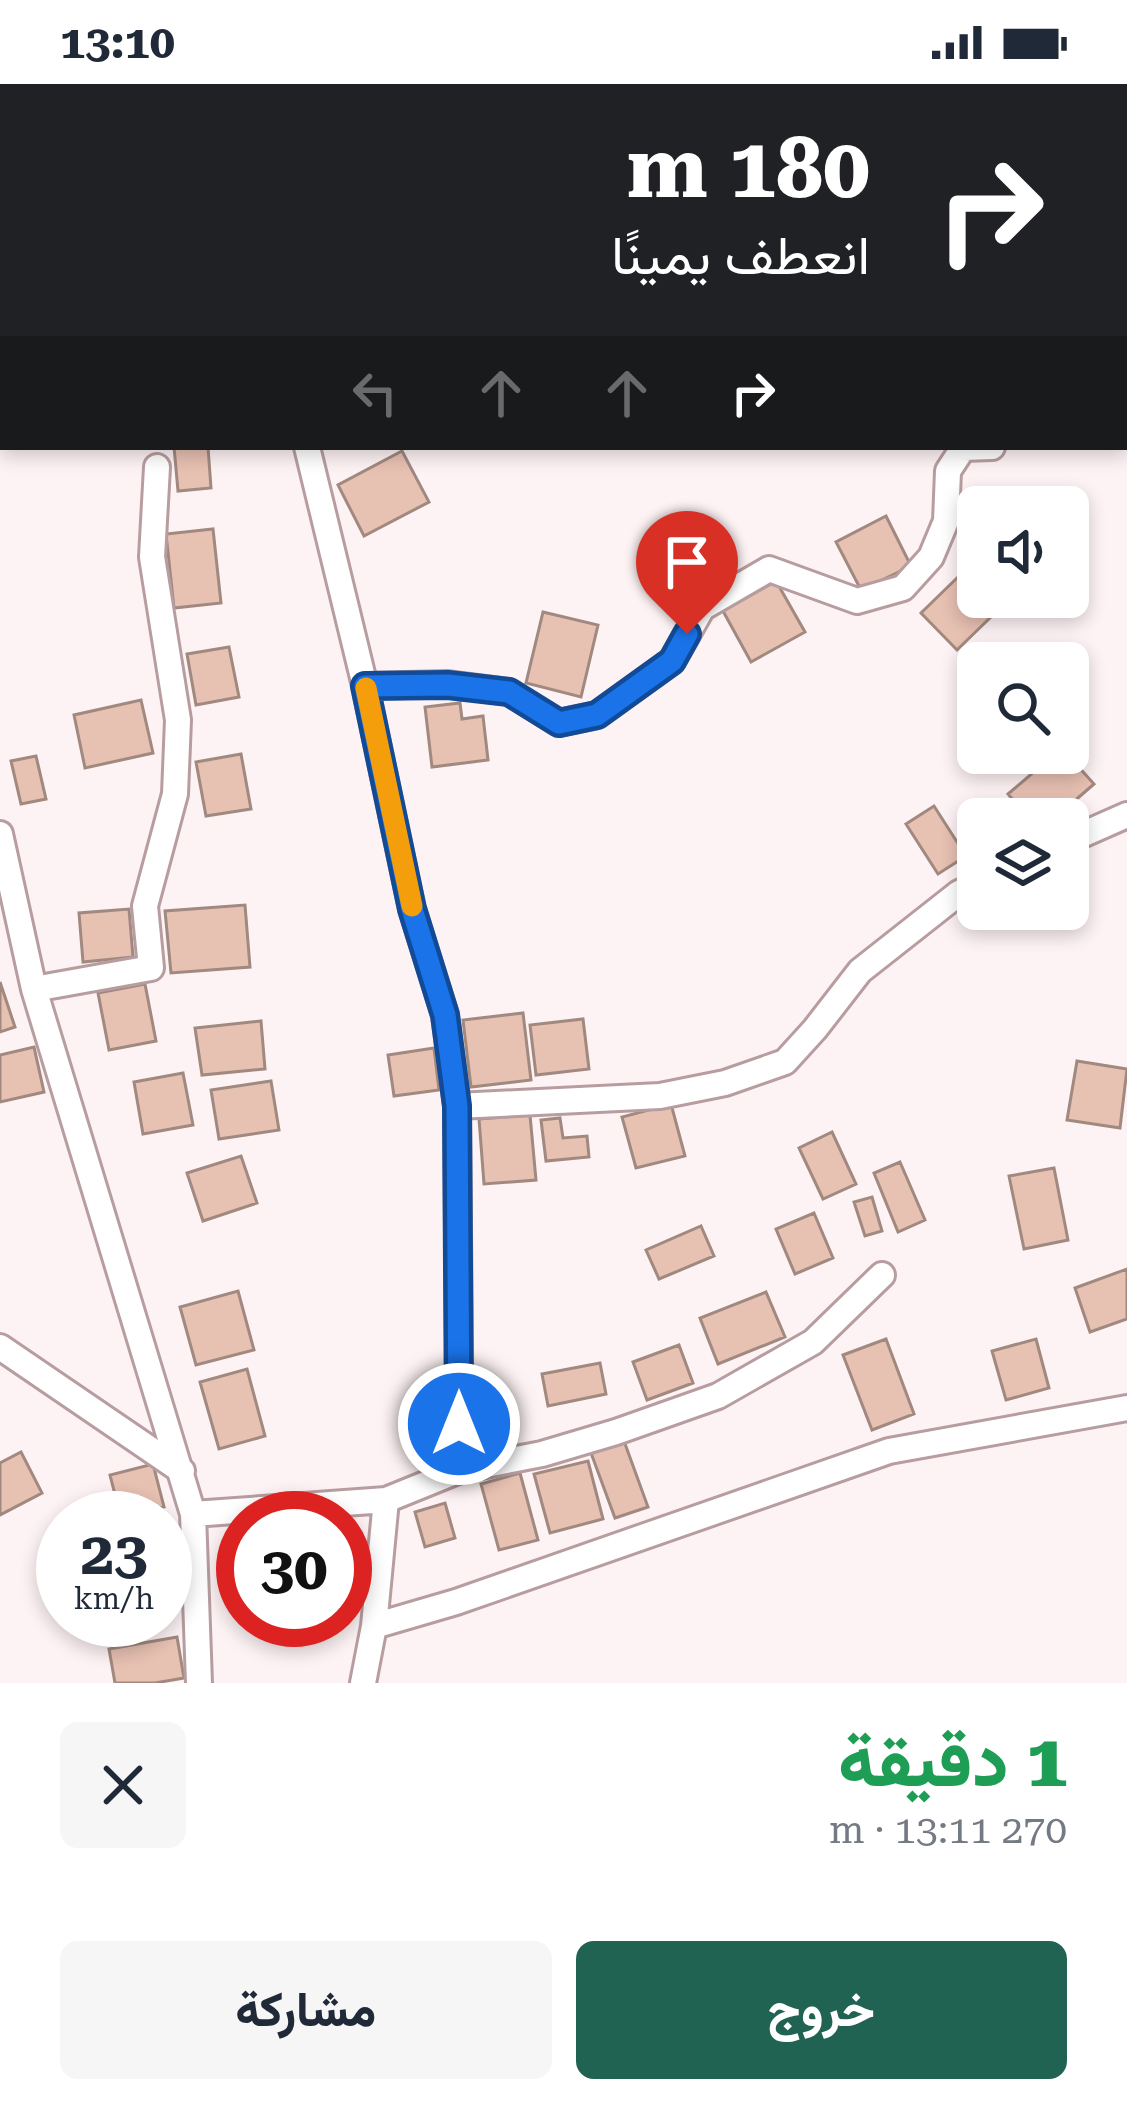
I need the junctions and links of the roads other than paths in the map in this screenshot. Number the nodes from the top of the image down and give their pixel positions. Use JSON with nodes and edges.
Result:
{"nodes":[{"id":1,"x":308,"y":450,"type":"edge"},
{"id":2,"x":962,"y":450,"type":"edge"},
{"id":3,"x":157,"y":467,"type":"dead end"},
{"id":4,"x":365,"y":686,"type":"junction"},
{"id":5,"x":1127,"y":814,"type":"edge"},
{"id":6,"x":1089,"y":831,"type":"edge"},
{"id":7,"x":0,"y":834,"type":"edge"},
{"id":8,"x":957,"y":895,"type":"edge"},
{"id":9,"x":34,"y":989,"type":"junction"},
{"id":10,"x":457,"y":1106,"type":"junction"},
{"id":11,"x":882,"y":1274,"type":"dead end"},
{"id":12,"x":0,"y":1347,"type":"edge"},
{"id":13,"x":1127,"y":1408,"type":"edge"},
{"id":14,"x":460,"y":1470,"type":"junction"},
{"id":15,"x":182,"y":1471,"type":"junction"},
{"id":16,"x":386,"y":1500,"type":"junction"},
{"id":17,"x":193,"y":1514,"type":"junction"},
{"id":18,"x":374,"y":1626,"type":"junction"},
{"id":19,"x":199,"y":1683,"type":"edge"},
{"id":20,"x":363,"y":1683,"type":"edge"}],
"edges":[{"from":1,"to":4,"type":"street"},
{"from":2,"to":4,"type":"street"},
{"from":3,"to":9,"type":"street"},
{"from":4,"to":10,"type":"street"},
{"from":5,"to":6,"type":"street"},
{"from":7,"to":9,"type":"street"},
{"from":8,"to":10,"type":"street"},
{"from":9,"to":15,"type":"street"},
{"from":10,"to":14,"type":"street"},
{"from":11,"to":14,"type":"street"},
{"from":12,"to":15,"type":"street"},
{"from":13,"to":18,"type":"street"},
{"from":14,"to":16,"type":"street"},
{"from":15,"to":17,"type":"street"},
{"from":16,"to":17,"type":"street"},
{"from":16,"to":18,"type":"street"},
{"from":17,"to":19,"type":"street"},
{"from":18,"to":20,"type":"street"}]}
